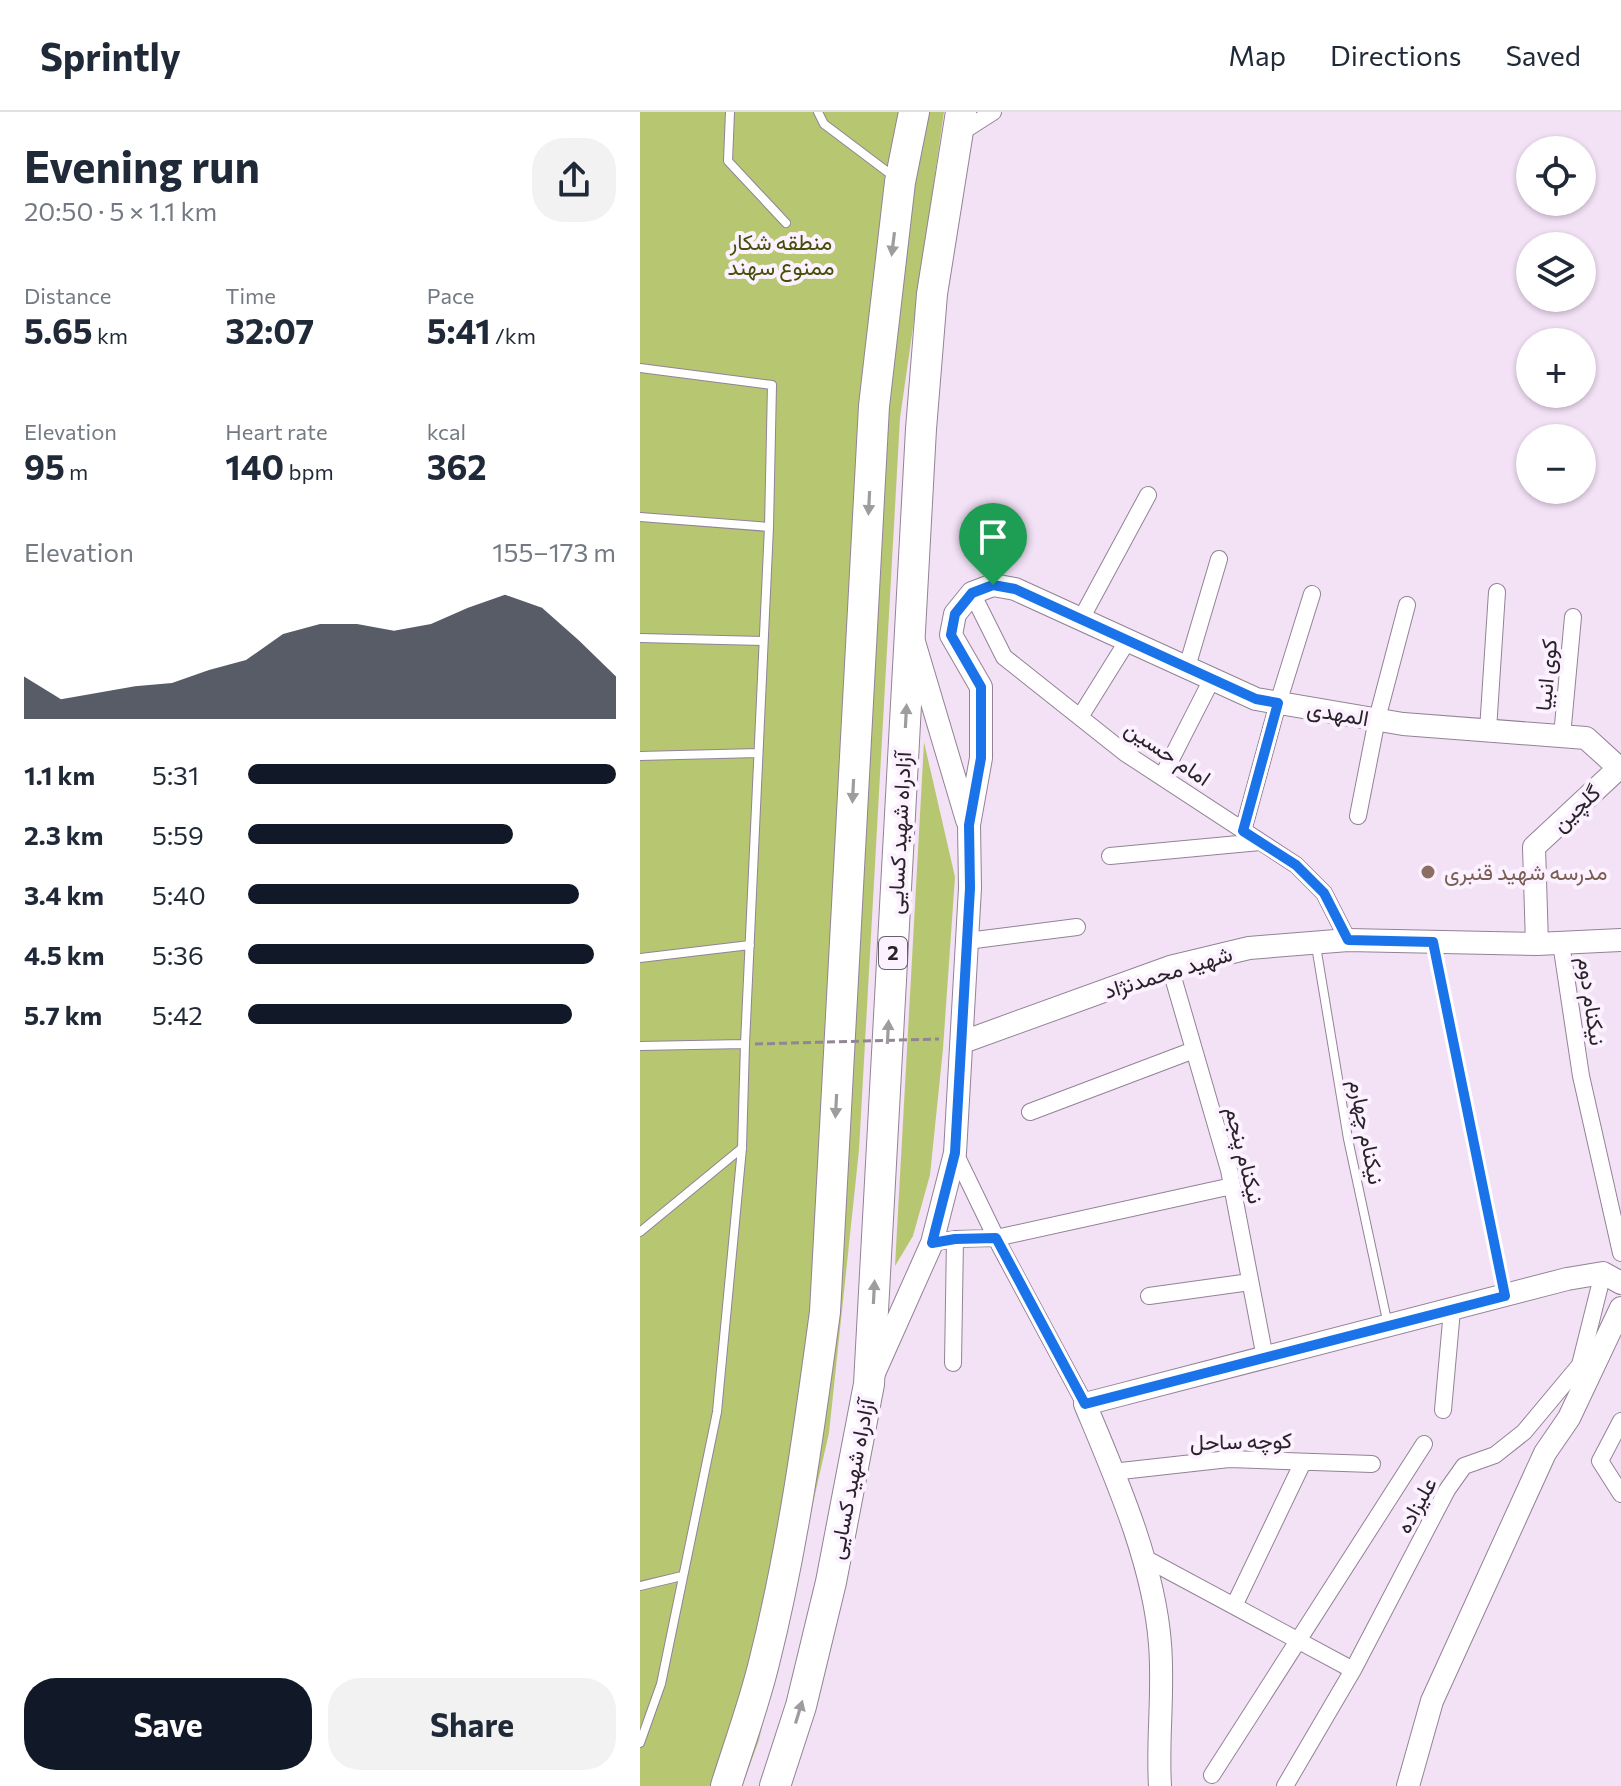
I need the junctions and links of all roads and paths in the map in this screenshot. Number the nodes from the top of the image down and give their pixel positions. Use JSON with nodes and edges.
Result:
{"nodes":[{"id":1,"x":730,"y":112,"type":"edge"},
{"id":2,"x":818,"y":112,"type":"edge"},
{"id":3,"x":914,"y":112,"type":"edge"},
{"id":4,"x":993,"y":112,"type":"edge"},
{"id":5,"x":959,"y":124,"type":"edge"},
{"id":6,"x":900,"y":182,"type":"junction"},
{"id":7,"x":786,"y":223,"type":"dead end"},
{"id":8,"x":640,"y":368,"type":"edge"},
{"id":9,"x":1148,"y":495,"type":"dead end"},
{"id":10,"x":640,"y":517,"type":"edge"},
{"id":11,"x":769,"y":527,"type":"junction"},
{"id":12,"x":1219,"y":559,"type":"dead end"},
{"id":13,"x":1497,"y":592,"type":"dead end"},
{"id":14,"x":972,"y":593,"type":"junction"},
{"id":15,"x":1312,"y":594,"type":"dead end"},
{"id":16,"x":1407,"y":605,"type":"dead end"},
{"id":17,"x":1573,"y":617,"type":"dead end"},
{"id":18,"x":1081,"y":619,"type":"junction"},
{"id":19,"x":911,"y":630,"type":"junction"},
{"id":20,"x":640,"y":638,"type":"edge"},
{"id":21,"x":1128,"y":640,"type":"junction"},
{"id":22,"x":763,"y":641,"type":"junction"},
{"id":23,"x":1187,"y":667,"type":"junction"},
{"id":24,"x":1212,"y":679,"type":"junction"},
{"id":25,"x":1278,"y":703,"type":"junction"},
{"id":26,"x":1080,"y":717,"type":"junction"},
{"id":27,"x":1377,"y":719,"type":"junction"},
{"id":28,"x":1488,"y":730,"type":"junction"},
{"id":29,"x":1562,"y":736,"type":"junction"},
{"id":30,"x":758,"y":753,"type":"junction"},
{"id":31,"x":640,"y":756,"type":"edge"},
{"id":32,"x":1620,"y":767,"type":"edge"},
{"id":33,"x":1162,"y":777,"type":"junction"},
{"id":34,"x":1358,"y":816,"type":"dead end"},
{"id":35,"x":969,"y":825,"type":"junction"},
{"id":36,"x":1243,"y":831,"type":"junction"},
{"id":37,"x":1260,"y":842,"type":"junction"},
{"id":38,"x":1110,"y":856,"type":"dead end"},
{"id":39,"x":1077,"y":927,"type":"dead end"},
{"id":40,"x":1348,"y":940,"type":"junction"},
{"id":41,"x":1621,"y":940,"type":"edge"},
{"id":42,"x":967,"y":941,"type":"junction"},
{"id":43,"x":1433,"y":942,"type":"junction"},
{"id":44,"x":1316,"y":943,"type":"junction"},
{"id":45,"x":1561,"y":943,"type":"junction"},
{"id":46,"x":1537,"y":944,"type":"junction"},
{"id":47,"x":750,"y":945,"type":"junction"},
{"id":48,"x":640,"y":958,"type":"edge"},
{"id":49,"x":1170,"y":967,"type":"junction"},
{"id":50,"x":939,"y":1039,"type":"dead end"},
{"id":51,"x":963,"y":1042,"type":"junction"},
{"id":52,"x":750,"y":1044,"type":"junction"},
{"id":53,"x":640,"y":1046,"type":"edge"},
{"id":54,"x":1194,"y":1050,"type":"junction"},
{"id":55,"x":1030,"y":1112,"type":"dead end"},
{"id":56,"x":742,"y":1148,"type":"junction"},
{"id":57,"x":955,"y":1153,"type":"junction"},
{"id":58,"x":1232,"y":1186,"type":"junction"},
{"id":59,"x":654,"y":1220,"type":"junction"},
{"id":60,"x":640,"y":1222,"type":"edge"},
{"id":61,"x":640,"y":1232,"type":"edge"},
{"id":62,"x":996,"y":1238,"type":"junction"},
{"id":63,"x":955,"y":1239,"type":"junction"},
{"id":64,"x":932,"y":1243,"type":"junction"},
{"id":65,"x":1621,"y":1253,"type":"edge"},
{"id":66,"x":1612,"y":1278,"type":"edge"},
{"id":67,"x":1250,"y":1282,"type":"junction"},
{"id":68,"x":1149,"y":1296,"type":"dead end"},
{"id":69,"x":1505,"y":1296,"type":"junction"},
{"id":70,"x":1452,"y":1310,"type":"junction"},
{"id":71,"x":1620,"y":1312,"type":"edge"},
{"id":72,"x":1388,"y":1326,"type":"junction"},
{"id":73,"x":1265,"y":1358,"type":"junction"},
{"id":74,"x":953,"y":1363,"type":"dead end"},
{"id":75,"x":869,"y":1384,"type":"junction"},
{"id":76,"x":1085,"y":1404,"type":"junction"},
{"id":77,"x":1443,"y":1410,"type":"dead end"},
{"id":78,"x":1621,"y":1421,"type":"edge"},
{"id":79,"x":1424,"y":1444,"type":"dead end"},
{"id":80,"x":1303,"y":1462,"type":"junction"},
{"id":81,"x":1372,"y":1464,"type":"dead end"},
{"id":82,"x":1112,"y":1472,"type":"junction"},
{"id":83,"x":1621,"y":1494,"type":"edge"},
{"id":84,"x":1141,"y":1556,"type":"junction"},
{"id":85,"x":682,"y":1576,"type":"junction"},
{"id":86,"x":640,"y":1586,"type":"edge"},
{"id":87,"x":1234,"y":1606,"type":"junction"},
{"id":88,"x":1298,"y":1640,"type":"junction"},
{"id":89,"x":1353,"y":1670,"type":"junction"},
{"id":90,"x":640,"y":1743,"type":"edge"},
{"id":91,"x":1212,"y":1775,"type":"dead end"},
{"id":92,"x":726,"y":1786,"type":"edge"},
{"id":93,"x":775,"y":1786,"type":"edge"},
{"id":94,"x":1160,"y":1786,"type":"edge"},
{"id":95,"x":1285,"y":1786,"type":"edge"},
{"id":96,"x":1408,"y":1786,"type":"edge"}],
"edges":[{"from":1,"to":7,"type":"lane"},
{"from":2,"to":6,"type":"lane"},
{"from":3,"to":6,"type":"highway"},
{"from":4,"to":5,"type":"street"},
{"from":5,"to":19,"type":"highway","name":"آزادراه شهید کسایی","number":"2"},
{"from":6,"to":92,"type":"highway","one_way":true},
{"from":8,"to":11,"type":"lane"},
{"from":9,"to":18,"type":"street"},
{"from":10,"to":11,"type":"lane"},
{"from":11,"to":22,"type":"lane"},
{"from":12,"to":23,"type":"street"},
{"from":13,"to":28,"type":"street"},
{"from":14,"to":18,"type":"street","name":"المهدی"},
{"from":14,"to":26,"type":"street","name":"امام حسین"},
{"from":14,"to":35,"type":"street"},
{"from":15,"to":25,"type":"street"},
{"from":16,"to":27,"type":"street"},
{"from":17,"to":29,"type":"street","name":"کوی انبیا"},
{"from":18,"to":21,"type":"street","name":"المهدی"},
{"from":19,"to":35,"type":"street"},
{"from":75,"to":19,"type":"highway","name":"آزادراه شهید کسایی","number":"2","one_way":true},
{"from":20,"to":22,"type":"lane"},
{"from":21,"to":23,"type":"street","name":"المهدی"},
{"from":21,"to":26,"type":"street"},
{"from":22,"to":30,"type":"lane"},
{"from":23,"to":24,"type":"street","name":"المهدی"},
{"from":24,"to":25,"type":"street","name":"المهدی"},
{"from":24,"to":33,"type":"street"},
{"from":25,"to":27,"type":"street","name":"المهدی"},
{"from":25,"to":36,"type":"street"},
{"from":26,"to":33,"type":"street","name":"امام حسین"},
{"from":27,"to":28,"type":"street","name":"المهدی"},
{"from":27,"to":34,"type":"street"},
{"from":28,"to":29,"type":"street","name":"المهدی"},
{"from":29,"to":32,"type":"street","name":"المهدی"},
{"from":30,"to":31,"type":"lane"},
{"from":30,"to":47,"type":"lane"},
{"from":32,"to":46,"type":"street","name":"گلچین"},
{"from":33,"to":36,"type":"street","name":"امام حسین"},
{"from":35,"to":42,"type":"street"},
{"from":36,"to":37,"type":"street","name":"امام حسین"},
{"from":37,"to":38,"type":"street"},
{"from":37,"to":40,"type":"street","name":"امام حسین"},
{"from":39,"to":42,"type":"street"},
{"from":40,"to":43,"type":"street","name":"شهید محمدنژاد"},
{"from":40,"to":44,"type":"street","name":"شهید محمدنژاد"},
{"from":41,"to":45,"type":"street","name":"شهید محمدنژاد"},
{"from":42,"to":51,"type":"street"},
{"from":43,"to":46,"type":"street","name":"شهید محمدنژاد"},
{"from":43,"to":69,"type":"lane"},
{"from":44,"to":49,"type":"street","name":"شهید محمدنژاد"},
{"from":44,"to":72,"type":"lane","name":"نیکنام چهارم"},
{"from":45,"to":46,"type":"street","name":"شهید محمدنژاد"},
{"from":45,"to":65,"type":"street","name":"نیکنام دوم"},
{"from":47,"to":48,"type":"lane"},
{"from":47,"to":52,"type":"lane"},
{"from":49,"to":51,"type":"street","name":"شهید محمدنژاد"},
{"from":49,"to":54,"type":"street","name":"نیکنام پنجم"},
{"from":50,"to":52,"type":"path","bridge":true},
{"from":51,"to":57,"type":"street"},
{"from":52,"to":53,"type":"lane"},
{"from":52,"to":56,"type":"lane"},
{"from":54,"to":55,"type":"street"},
{"from":54,"to":58,"type":"street","name":"نیکنام پنجم"},
{"from":56,"to":59,"type":"lane"},
{"from":56,"to":85,"type":"lane"},
{"from":57,"to":62,"type":"street"},
{"from":57,"to":64,"type":"street"},
{"from":58,"to":62,"type":"street"},
{"from":58,"to":67,"type":"street","name":"نیکنام پنجم"},
{"from":59,"to":60,"type":"lane"},
{"from":59,"to":61,"type":"lane"},
{"from":62,"to":63,"type":"street"},
{"from":62,"to":76,"type":"street"},
{"from":63,"to":64,"type":"street"},
{"from":63,"to":74,"type":"street"},
{"from":64,"to":75,"type":"street"},
{"from":66,"to":69,"type":"street"},
{"from":66,"to":89,"type":"street","name":"علیزاده"},
{"from":67,"to":68,"type":"street"},
{"from":67,"to":73,"type":"street","name":"نیکنام پنجم"},
{"from":69,"to":70,"type":"street"},
{"from":70,"to":72,"type":"street"},
{"from":70,"to":77,"type":"street"},
{"from":71,"to":96,"type":"street"},
{"from":72,"to":73,"type":"street"},
{"from":73,"to":76,"type":"street"},
{"from":93,"to":75,"type":"highway","name":"آزادراه شهید کسایی","number":"2","one_way":true},
{"from":76,"to":82,"type":"street"},
{"from":78,"to":83,"type":"street"},
{"from":79,"to":88,"type":"street"},
{"from":80,"to":81,"type":"street","name":"کوچه ساحل"},
{"from":80,"to":82,"type":"street","name":"کوچه ساحل"},
{"from":80,"to":87,"type":"street"},
{"from":82,"to":84,"type":"street"},
{"from":84,"to":87,"type":"street"},
{"from":84,"to":94,"type":"street"},
{"from":85,"to":86,"type":"lane"},
{"from":85,"to":90,"type":"lane"},
{"from":87,"to":88,"type":"street"},
{"from":88,"to":89,"type":"street"},
{"from":88,"to":91,"type":"street"},
{"from":89,"to":95,"type":"street","name":"علیزاده"}]}
